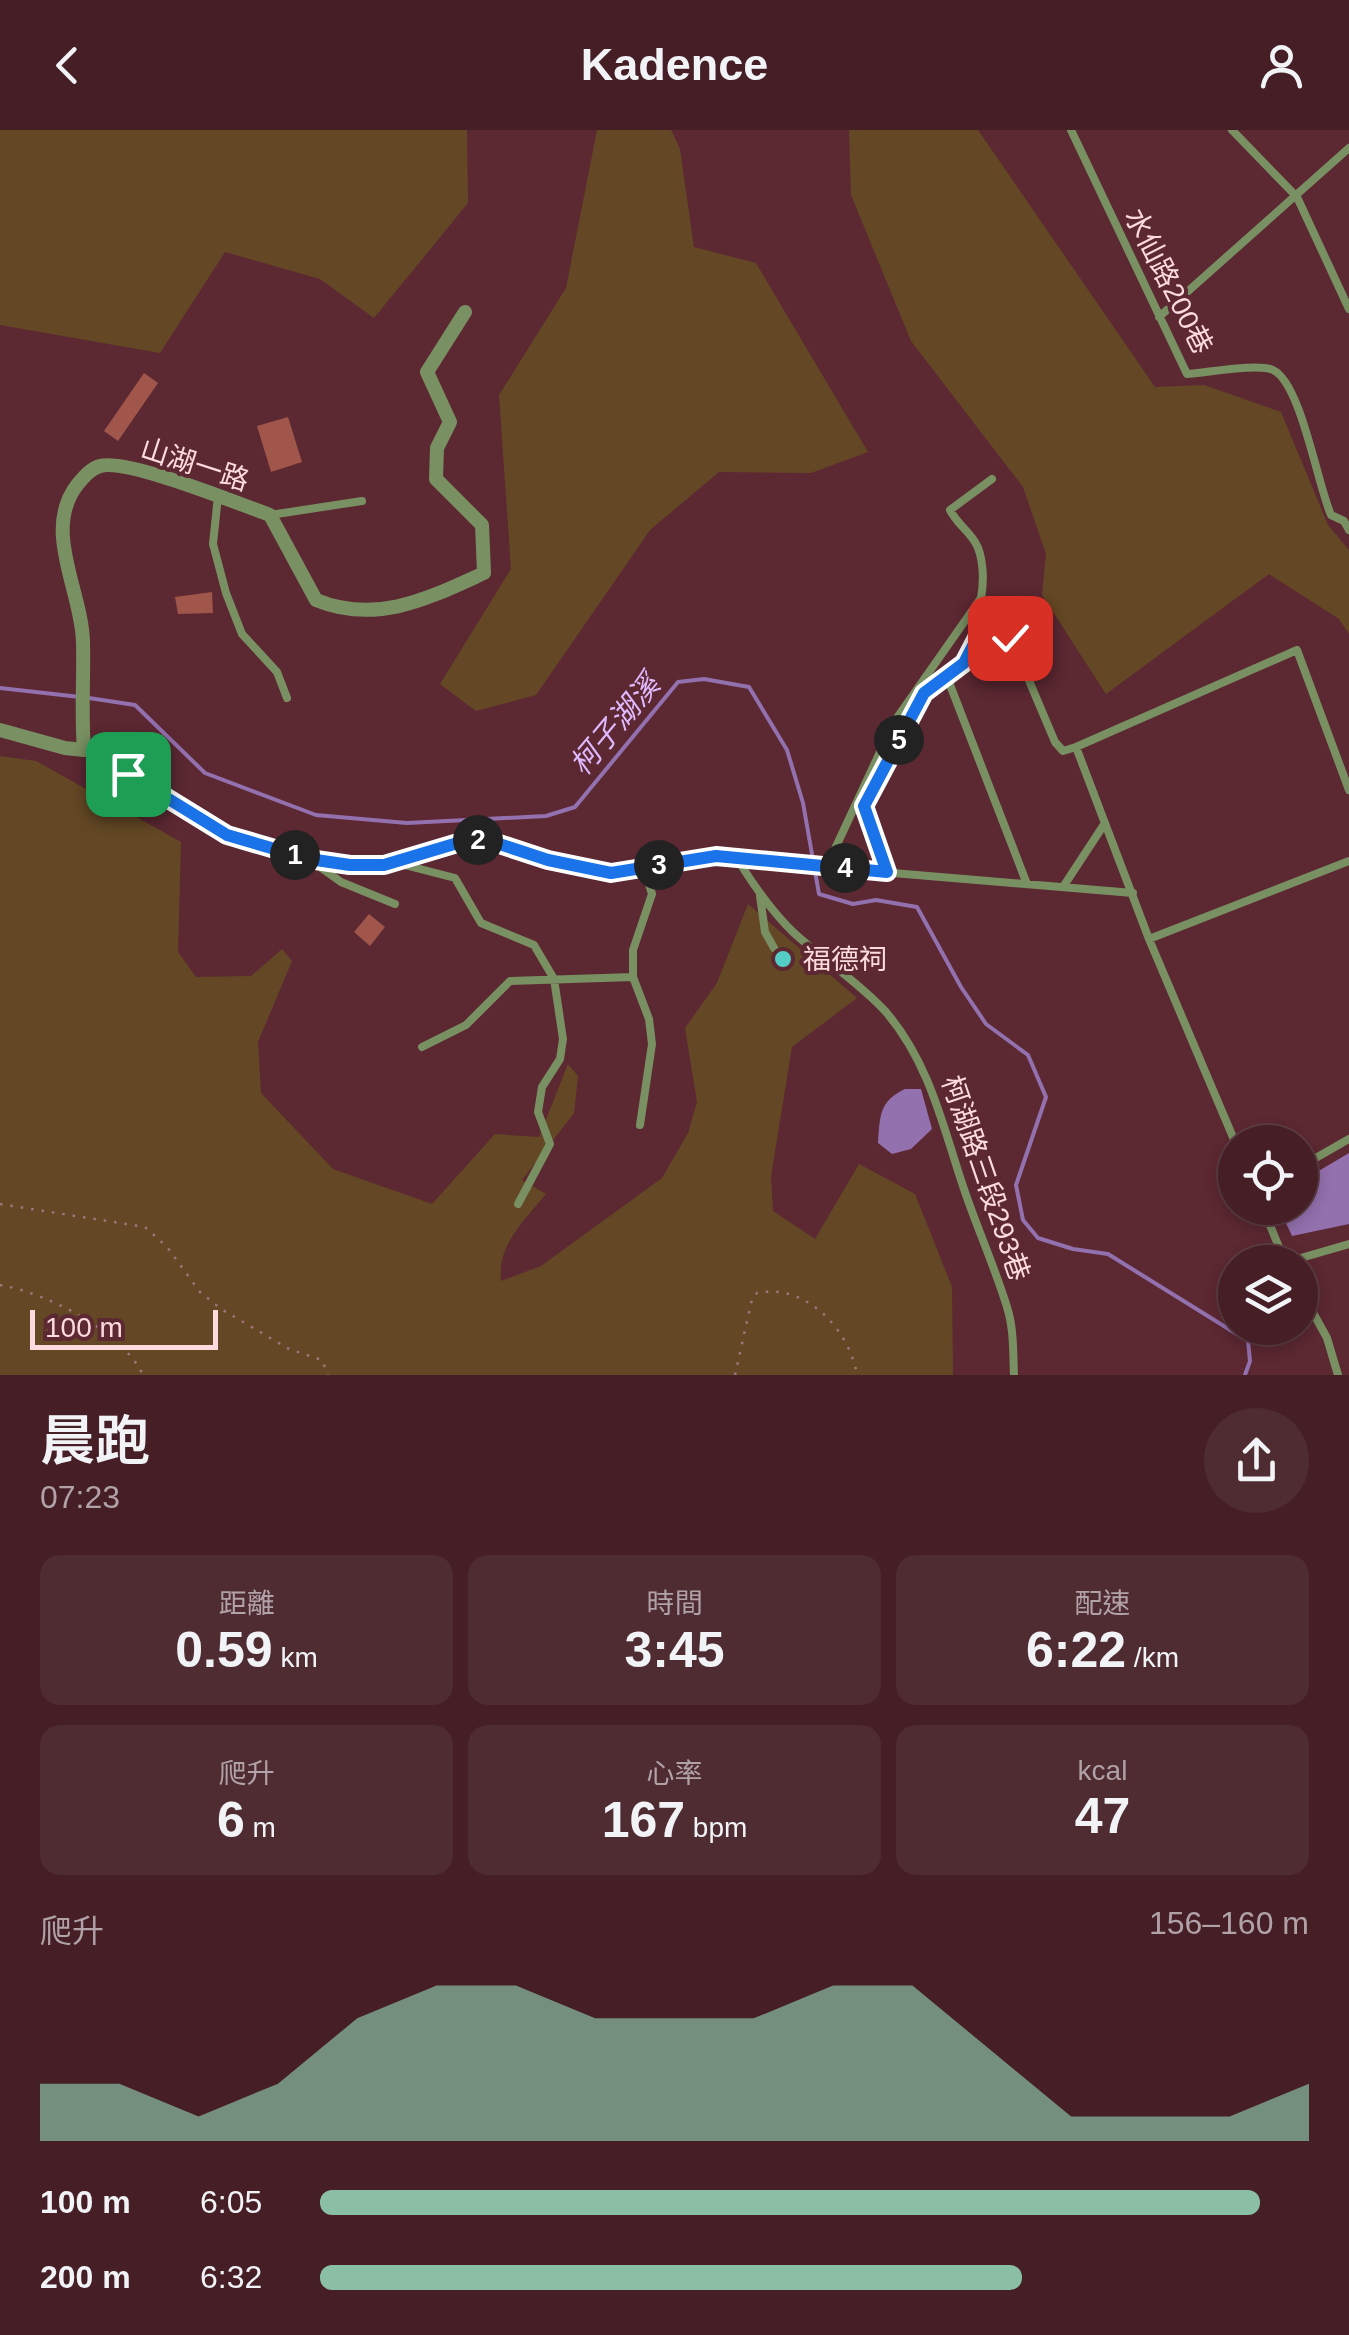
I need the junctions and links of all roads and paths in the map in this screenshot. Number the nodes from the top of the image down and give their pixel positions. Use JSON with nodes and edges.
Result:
{"nodes":[{"id":1,"x":1071,"y":130,"type":"edge"},
{"id":2,"x":1232,"y":130,"type":"edge"},
{"id":3,"x":1349,"y":148,"type":"edge"},
{"id":4,"x":1298,"y":197,"type":"junction"},
{"id":5,"x":1349,"y":309,"type":"edge"},
{"id":6,"x":465,"y":312,"type":"dead end"},
{"id":7,"x":1159,"y":317,"type":"junction"},
{"id":8,"x":992,"y":479,"type":"dead end"},
{"id":9,"x":218,"y":496,"type":"junction"},
{"id":10,"x":362,"y":501,"type":"dead end"},
{"id":11,"x":270,"y":515,"type":"junction"},
{"id":12,"x":1349,"y":530,"type":"edge"},
{"id":13,"x":946,"y":678,"type":"junction"},
{"id":14,"x":287,"y":698,"type":"dead end"},
{"id":15,"x":0,"y":730,"type":"edge"},
{"id":16,"x":1076,"y":747,"type":"junction"},
{"id":17,"x":84,"y":750,"type":"junction"},
{"id":18,"x":1349,"y":790,"type":"edge"},
{"id":19,"x":1106,"y":823,"type":"junction"},
{"id":20,"x":309,"y":859,"type":"junction"},
{"id":21,"x":738,"y":860,"type":"junction"},
{"id":22,"x":1349,"y":861,"type":"edge"},
{"id":23,"x":393,"y":862,"type":"junction"},
{"id":24,"x":828,"y":866,"type":"junction"},
{"id":25,"x":644,"y":868,"type":"junction"},
{"id":26,"x":887,"y":872,"type":"junction"},
{"id":27,"x":1027,"y":884,"type":"junction"},
{"id":28,"x":1063,"y":887,"type":"junction"},
{"id":29,"x":1133,"y":893,"type":"junction"},
{"id":30,"x":760,"y":895,"type":"junction"},
{"id":31,"x":395,"y":904,"type":"dead end"},
{"id":32,"x":1149,"y":939,"type":"junction"},
{"id":33,"x":774,"y":948,"type":"dead end"},
{"id":34,"x":633,"y":977,"type":"junction"},
{"id":35,"x":554,"y":979,"type":"junction"},
{"id":36,"x":422,"y":1048,"type":"dead end"},
{"id":37,"x":640,"y":1125,"type":"dead end"},
{"id":38,"x":1228,"y":1125,"type":"edge"},
{"id":39,"x":1349,"y":1138,"type":"edge"},
{"id":40,"x":1318,"y":1156,"type":"edge"},
{"id":41,"x":0,"y":1204,"type":"edge"},
{"id":42,"x":518,"y":1204,"type":"dead end"},
{"id":43,"x":1349,"y":1244,"type":"edge"},
{"id":44,"x":1318,"y":1253,"type":"edge"},
{"id":45,"x":0,"y":1285,"type":"edge"},
{"id":46,"x":1318,"y":1322,"type":"edge"},
{"id":47,"x":143,"y":1375,"type":"edge"},
{"id":48,"x":328,"y":1375,"type":"edge"},
{"id":49,"x":735,"y":1375,"type":"edge"},
{"id":50,"x":858,"y":1375,"type":"edge"},
{"id":51,"x":1014,"y":1375,"type":"edge"},
{"id":52,"x":1338,"y":1375,"type":"edge"}],
"edges":[{"from":1,"to":7,"type":"lane","name":"水仙路200巷"},
{"from":2,"to":4,"type":"lane"},
{"from":3,"to":4,"type":"lane"},
{"from":4,"to":5,"type":"lane"},
{"from":4,"to":7,"type":"lane"},
{"from":6,"to":11,"type":"street","name":"山湖一路"},
{"from":7,"to":12,"type":"lane","name":"水仙路200巷"},
{"from":8,"to":24,"type":"lane"},
{"from":9,"to":11,"type":"street","name":"山湖一路"},
{"from":9,"to":14,"type":"lane"},
{"from":9,"to":17,"type":"street","name":"山湖一路"},
{"from":10,"to":11,"type":"lane"},
{"from":13,"to":16,"type":"lane"},
{"from":13,"to":26,"type":"lane"},
{"from":13,"to":27,"type":"lane"},
{"from":15,"to":17,"type":"street"},
{"from":16,"to":18,"type":"lane"},
{"from":16,"to":19,"type":"lane"},
{"from":17,"to":20,"type":"lane"},
{"from":19,"to":28,"type":"lane"},
{"from":19,"to":29,"type":"lane"},
{"from":20,"to":23,"type":"lane"},
{"from":20,"to":31,"type":"lane"},
{"from":21,"to":24,"type":"lane"},
{"from":21,"to":25,"type":"lane"},
{"from":21,"to":30,"type":"lane","name":"柯湖路三段293巷"},
{"from":22,"to":32,"type":"lane"},
{"from":23,"to":25,"type":"lane"},
{"from":23,"to":35,"type":"lane"},
{"from":24,"to":26,"type":"lane"},
{"from":25,"to":34,"type":"lane"},
{"from":26,"to":27,"type":"lane"},
{"from":27,"to":28,"type":"lane"},
{"from":28,"to":29,"type":"lane"},
{"from":29,"to":32,"type":"lane"},
{"from":30,"to":33,"type":"lane"},
{"from":30,"to":51,"type":"lane","name":"柯湖路三段293巷"},
{"from":32,"to":38,"type":"lane"},
{"from":34,"to":35,"type":"lane"},
{"from":34,"to":37,"type":"lane"},
{"from":35,"to":36,"type":"lane"},
{"from":35,"to":42,"type":"lane"},
{"from":39,"to":40,"type":"lane"},
{"from":41,"to":48,"type":"path"},
{"from":43,"to":44,"type":"lane"},
{"from":45,"to":47,"type":"path"},
{"from":46,"to":52,"type":"lane"},
{"from":49,"to":50,"type":"path"}]}
